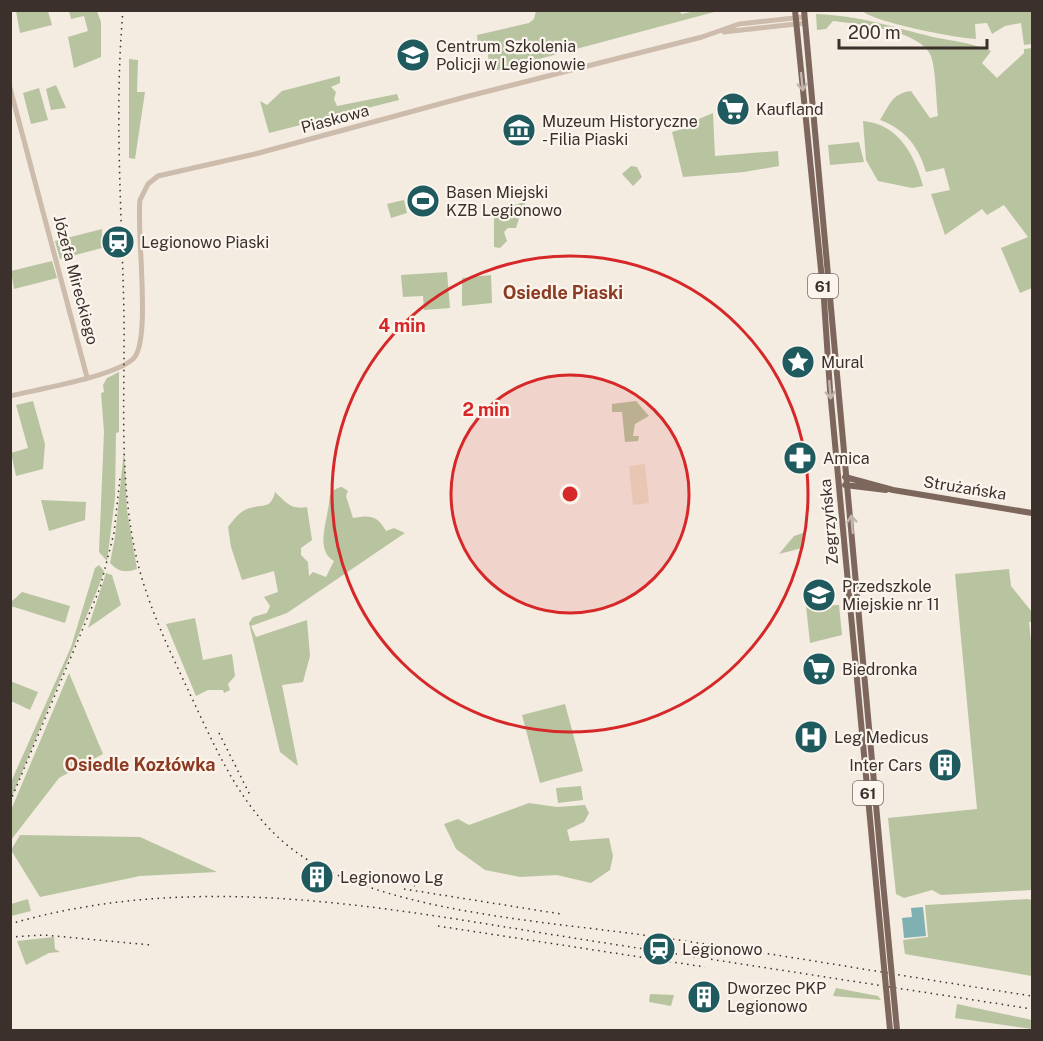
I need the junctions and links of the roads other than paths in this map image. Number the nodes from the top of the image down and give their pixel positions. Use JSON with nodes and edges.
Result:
{"nodes":[{"id":1,"x":804,"y":17,"type":"edge"},
{"id":2,"x":796,"y":18,"type":"edge"},
{"id":3,"x":10,"y":88,"type":"edge"},
{"id":4,"x":87,"y":376,"type":"junction"},
{"id":5,"x":10,"y":396,"type":"edge"},
{"id":6,"x":839,"y":475,"type":"junction"},
{"id":7,"x":848,"y":478,"type":"junction"},
{"id":8,"x":839,"y":483,"type":"junction"},
{"id":9,"x":848,"y":486,"type":"junction"},
{"id":10,"x":893,"y":490,"type":"junction"},
{"id":11,"x":1032,"y":513,"type":"edge"},
{"id":12,"x":880,"y":883,"type":"junction"},
{"id":13,"x":890,"y":1030,"type":"edge"},
{"id":14,"x":897,"y":1030,"type":"edge"}],
"edges":[{"from":1,"to":2,"type":"street","name":"Piaskowa"},
{"from":1,"to":7,"type":"main road","name":"Zegrzyńska","number":"61"},
{"from":2,"to":4,"type":"street","name":"Piaskowa"},
{"from":2,"to":6,"type":"main road","name":"Zegrzyńska","number":"61","one_way":true},
{"from":3,"to":4,"type":"street","name":"Józefa Mireckiego"},
{"from":4,"to":5,"type":"street"},
{"from":6,"to":7,"type":"main road","name":"Strużańska"},
{"from":6,"to":8,"type":"main road","name":"Zegrzyńska","number":"61"},
{"from":7,"to":9,"type":"main road","name":"Zegrzyńska","number":"61"},
{"from":7,"to":10,"type":"main road","name":"Strużańska"},
{"from":8,"to":9,"type":"main road","name":"Strużańska"},
{"from":8,"to":12,"type":"main road","name":"Zegrzyńska","number":"61"},
{"from":9,"to":10,"type":"main road","name":"Strużańska"},
{"from":12,"to":9,"type":"main road","name":"Zegrzyńska","number":"61","one_way":true},
{"from":10,"to":11,"type":"main road","name":"Strużańska"},
{"from":12,"to":13,"type":"main road","name":"Zegrzyńska","number":"61","bridge":true},
{"from":12,"to":14,"type":"main road","name":"Zegrzyńska","number":"61","bridge":true}]}
